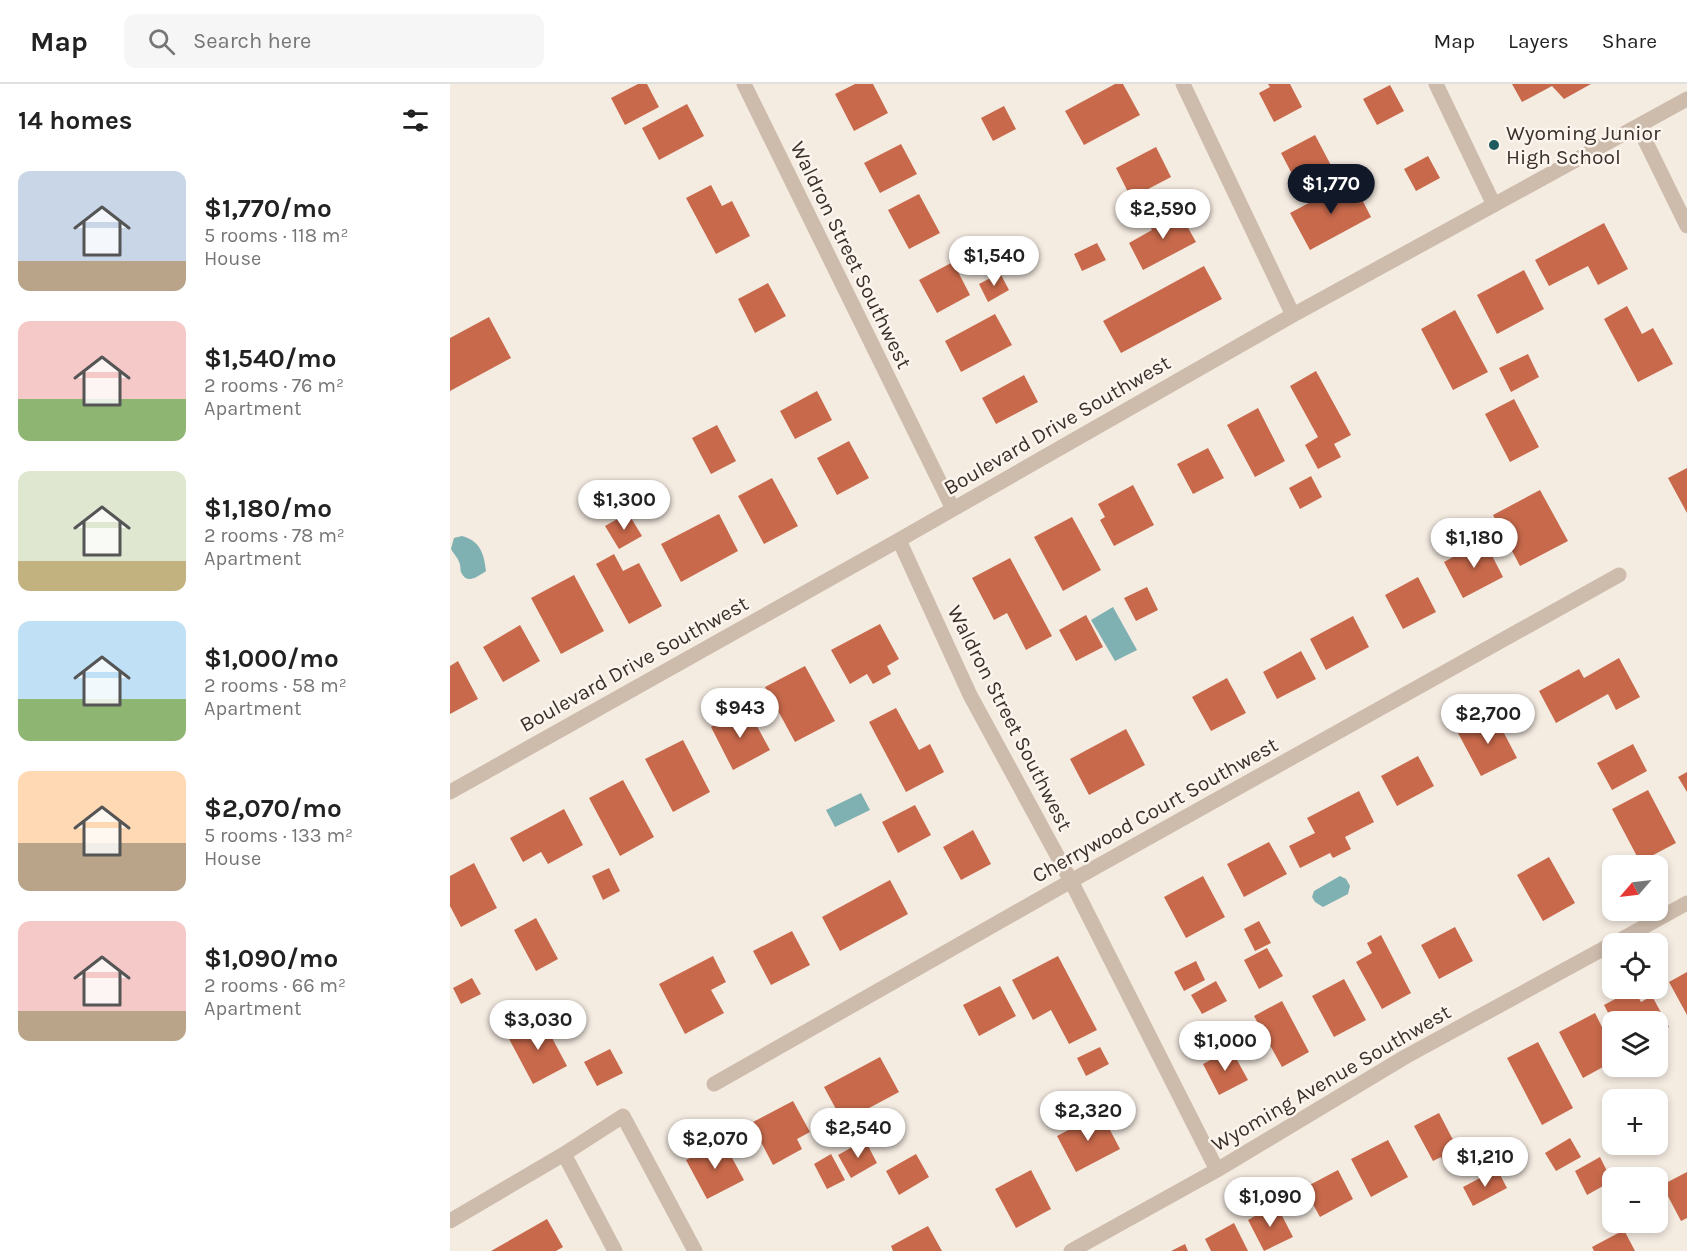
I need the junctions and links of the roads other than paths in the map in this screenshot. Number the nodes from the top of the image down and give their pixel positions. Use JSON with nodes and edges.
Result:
{"nodes":[{"id":1,"x":744,"y":84,"type":"edge"},
{"id":2,"x":1183,"y":84,"type":"edge"},
{"id":3,"x":1436,"y":84,"type":"edge"},
{"id":4,"x":1687,"y":99,"type":"edge"},
{"id":5,"x":1638,"y":126,"type":"junction"},
{"id":6,"x":1494,"y":205,"type":"junction"},
{"id":7,"x":1687,"y":226,"type":"edge"},
{"id":8,"x":1293,"y":315,"type":"junction"},
{"id":9,"x":953,"y":509,"type":"junction"},
{"id":10,"x":899,"y":540,"type":"junction"},
{"id":11,"x":1619,"y":575,"type":"dead end"},
{"id":12,"x":450,"y":792,"type":"edge"},
{"id":13,"x":1071,"y":881,"type":"junction"},
{"id":14,"x":1687,"y":903,"type":"edge"},
{"id":15,"x":1633,"y":933,"type":"edge"},
{"id":16,"x":1602,"y":950,"type":"edge"},
{"id":17,"x":714,"y":1084,"type":"dead end"},
{"id":18,"x":564,"y":1154,"type":"junction"},
{"id":19,"x":1217,"y":1170,"type":"junction"},
{"id":20,"x":450,"y":1221,"type":"edge"},
{"id":21,"x":615,"y":1251,"type":"edge"},
{"id":22,"x":694,"y":1251,"type":"edge"},
{"id":23,"x":1071,"y":1251,"type":"edge"}],
"edges":[{"from":1,"to":9,"type":"street","name":"Waldron Street Southwest"},
{"from":2,"to":8,"type":"street"},
{"from":3,"to":6,"type":"street"},
{"from":4,"to":5,"type":"street","name":"Boulevard Drive Southwest"},
{"from":5,"to":6,"type":"street","name":"Boulevard Drive Southwest"},
{"from":5,"to":7,"type":"street"},
{"from":6,"to":8,"type":"street","name":"Boulevard Drive Southwest"},
{"from":8,"to":9,"type":"street","name":"Boulevard Drive Southwest"},
{"from":9,"to":10,"type":"street","name":"Boulevard Drive Southwest"},
{"from":10,"to":12,"type":"street","name":"Boulevard Drive Southwest"},
{"from":10,"to":13,"type":"street","name":"Waldron Street Southwest"},
{"from":11,"to":13,"type":"street","name":"Cherrywood Court Southwest"},
{"from":13,"to":17,"type":"street","name":"Cherrywood Court Southwest"},
{"from":13,"to":19,"type":"street","name":"Waldron Street Southwest"},
{"from":14,"to":15,"type":"street","name":"Wyoming Avenue Southwest"},
{"from":16,"to":19,"type":"street","name":"Wyoming Avenue Southwest"},
{"from":18,"to":20,"type":"street"},
{"from":18,"to":21,"type":"street"},
{"from":18,"to":22,"type":"street"},
{"from":19,"to":23,"type":"street","name":"Wyoming Avenue Southwest"}]}
